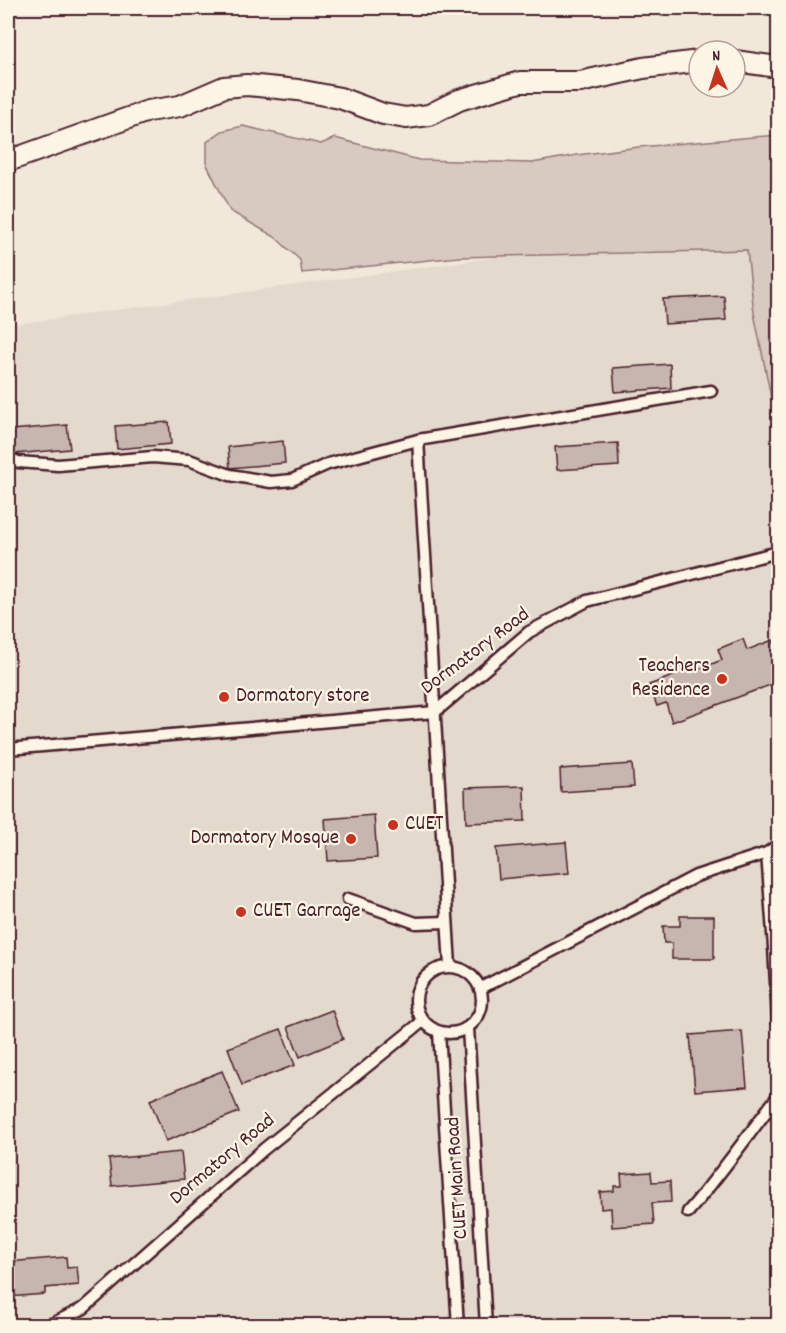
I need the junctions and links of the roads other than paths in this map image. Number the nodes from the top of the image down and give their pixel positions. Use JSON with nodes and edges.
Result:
{"nodes":[{"id":1,"x":687,"y":62,"type":"edge"},
{"id":2,"x":747,"y":63,"type":"edge"},
{"id":3,"x":778,"y":67,"type":"edge"},
{"id":4,"x":8,"y":161,"type":"edge"},
{"id":5,"x":711,"y":391,"type":"dead end"},
{"id":6,"x":418,"y":440,"type":"junction"},
{"id":7,"x":8,"y":458,"type":"edge"},
{"id":8,"x":778,"y":552,"type":"edge"},
{"id":9,"x":435,"y":712,"type":"junction"},
{"id":10,"x":8,"y":749,"type":"edge"},
{"id":11,"x":778,"y":844,"type":"edge"},
{"id":12,"x":767,"y":853,"type":"junction"},
{"id":13,"x":348,"y":899,"type":"dead end"},
{"id":14,"x":447,"y":921,"type":"junction"},
{"id":15,"x":450,"y":966,"type":"junction"},
{"id":16,"x":481,"y":988,"type":"junction"},
{"id":17,"x":423,"y":1021,"type":"junction"},
{"id":18,"x":778,"y":1021,"type":"edge"},
{"id":19,"x":468,"y":1028,"type":"junction"},
{"id":20,"x":439,"y":1032,"type":"junction"},
{"id":21,"x":778,"y":1096,"type":"edge"},
{"id":22,"x":688,"y":1212,"type":"dead end"},
{"id":23,"x":48,"y":1326,"type":"edge"},
{"id":24,"x":458,"y":1326,"type":"edge"},
{"id":25,"x":486,"y":1326,"type":"edge"}],
"edges":[{"from":1,"to":4,"type":"street"},
{"from":2,"to":3,"type":"street"},
{"from":5,"to":6,"type":"lane"},
{"from":6,"to":7,"type":"lane"},
{"from":6,"to":9,"type":"lane"},
{"from":8,"to":9,"type":"lane","name":"Dormatory Road"},
{"from":9,"to":10,"type":"lane","name":"Dormatory Road"},
{"from":9,"to":14,"type":"lane"},
{"from":11,"to":12,"type":"lane"},
{"from":12,"to":16,"type":"lane"},
{"from":12,"to":18,"type":"lane"},
{"from":13,"to":14,"type":"lane"},
{"from":14,"to":15,"type":"lane"},
{"from":15,"to":16,"type":"lane"},
{"from":15,"to":17,"type":"lane"},
{"from":16,"to":19,"type":"lane"},
{"from":17,"to":20,"type":"lane"},
{"from":17,"to":23,"type":"lane","name":"Dormatory Road"},
{"from":19,"to":20,"type":"lane"},
{"from":19,"to":25,"type":"lane","name":"CUET Main Road"},
{"from":20,"to":24,"type":"lane","name":"CUET Main Road"},
{"from":21,"to":22,"type":"lane"}]}
